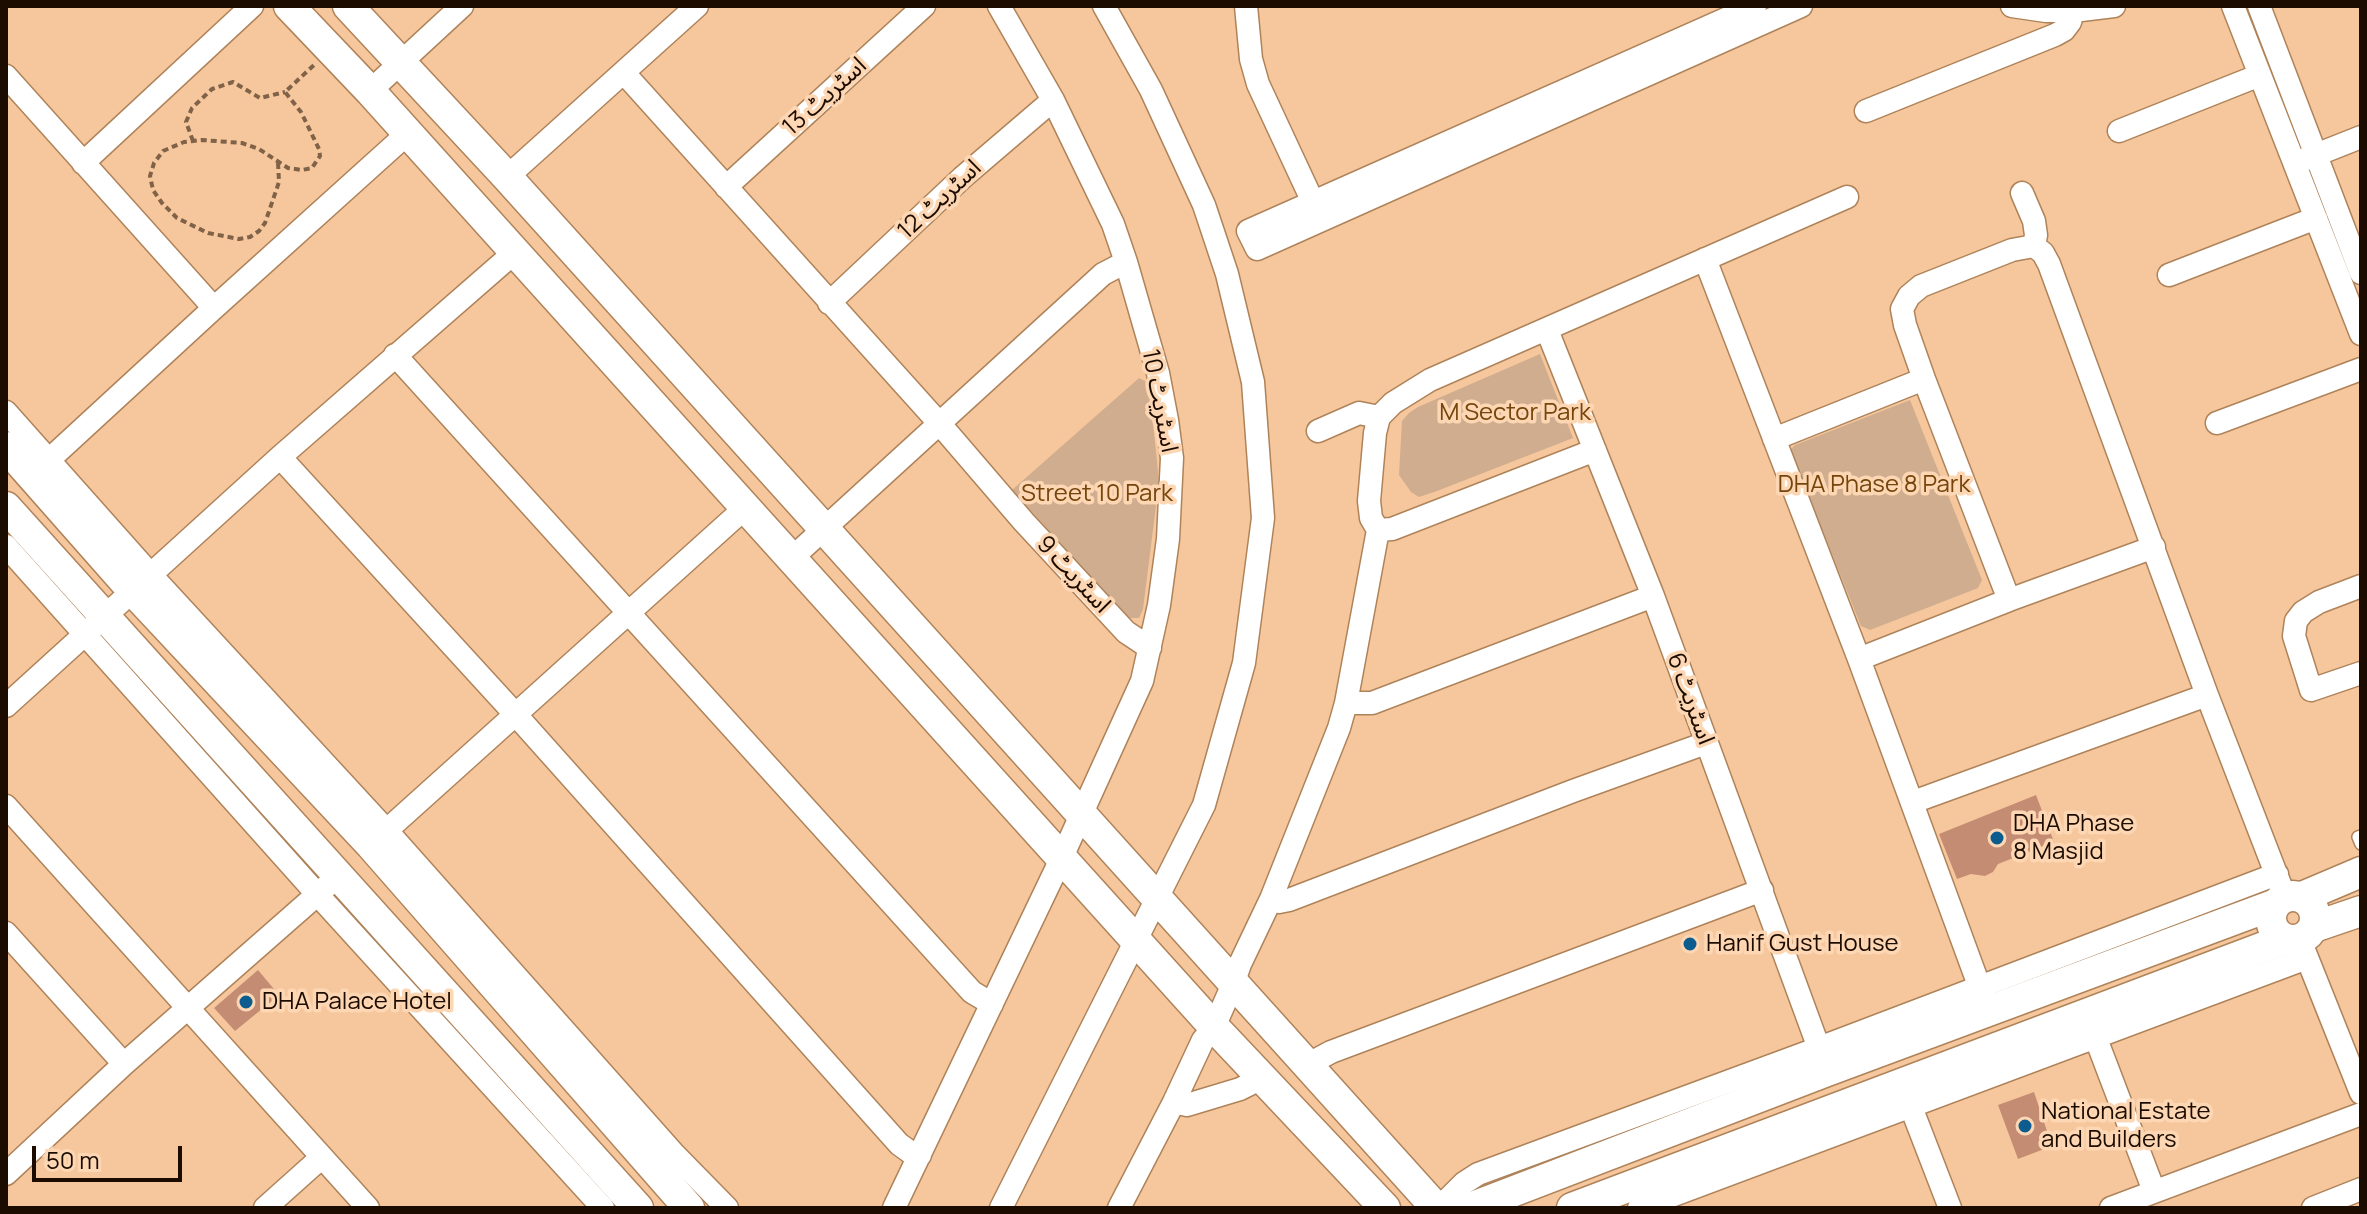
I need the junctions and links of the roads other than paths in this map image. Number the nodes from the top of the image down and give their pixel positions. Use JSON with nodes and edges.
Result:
{"nodes":[{"id":1,"x":252,"y":6,"type":"edge"},
{"id":2,"x":289,"y":6,"type":"edge"},
{"id":3,"x":348,"y":6,"type":"edge"},
{"id":4,"x":462,"y":6,"type":"edge"},
{"id":5,"x":697,"y":6,"type":"edge"},
{"id":6,"x":924,"y":6,"type":"edge"},
{"id":7,"x":999,"y":6,"type":"edge"},
{"id":8,"x":1104,"y":6,"type":"edge"},
{"id":9,"x":1246,"y":6,"type":"edge"},
{"id":10,"x":1755,"y":6,"type":"edge"},
{"id":11,"x":1801,"y":6,"type":"edge"},
{"id":12,"x":2012,"y":6,"type":"edge"},
{"id":13,"x":2114,"y":6,"type":"edge"},
{"id":14,"x":2233,"y":6,"type":"edge"},
{"id":15,"x":2259,"y":6,"type":"edge"},
{"id":16,"x":2073,"y":11,"type":"junction"},
{"id":17,"x":400,"y":63,"type":"junction"},
{"id":18,"x":624,"y":73,"type":"junction"},
{"id":19,"x":2260,"y":75,"type":"junction"},
{"id":20,"x":6,"y":76,"type":"edge"},
{"id":21,"x":370,"y":91,"type":"junction"},
{"id":22,"x":1053,"y":100,"type":"junction"},
{"id":23,"x":1866,"y":111,"type":"dead end"},
{"id":24,"x":2119,"y":131,"type":"dead end"},
{"id":25,"x":407,"y":134,"type":"junction"},
{"id":26,"x":2361,"y":137,"type":"edge"},
{"id":27,"x":2316,"y":154,"type":"junction"},
{"id":28,"x":83,"y":163,"type":"junction"},
{"id":29,"x":2295,"y":163,"type":"junction"},
{"id":30,"x":507,"y":177,"type":"junction"},
{"id":31,"x":726,"y":187,"type":"junction"},
{"id":32,"x":2022,"y":193,"type":"dead end"},
{"id":33,"x":1847,"y":197,"type":"dead end"},
{"id":34,"x":1317,"y":210,"type":"junction"},
{"id":35,"x":2316,"y":218,"type":"junction"},
{"id":36,"x":1253,"y":240,"type":"dead end"},
{"id":37,"x":2034,"y":246,"type":"junction"},
{"id":38,"x":515,"y":252,"type":"junction"},
{"id":39,"x":1705,"y":259,"type":"junction"},
{"id":40,"x":1126,"y":262,"type":"junction"},
{"id":41,"x":2361,"y":273,"type":"edge"},
{"id":42,"x":2169,"y":275,"type":"dead end"},
{"id":43,"x":829,"y":303,"type":"junction"},
{"id":44,"x":214,"y":308,"type":"junction"},
{"id":45,"x":1547,"y":330,"type":"junction"},
{"id":46,"x":2361,"y":334,"type":"edge"},
{"id":47,"x":395,"y":355,"type":"junction"},
{"id":48,"x":2361,"y":369,"type":"edge"},
{"id":49,"x":1924,"y":379,"type":"junction"},
{"id":50,"x":6,"y":412,"type":"edge"},
{"id":51,"x":1379,"y":417,"type":"junction"},
{"id":52,"x":939,"y":423,"type":"junction"},
{"id":53,"x":2217,"y":423,"type":"dead end"},
{"id":54,"x":1318,"y":431,"type":"dead end"},
{"id":55,"x":1774,"y":439,"type":"junction"},
{"id":56,"x":6,"y":447,"type":"edge"},
{"id":57,"x":1595,"y":450,"type":"junction"},
{"id":58,"x":280,"y":457,"type":"junction"},
{"id":59,"x":41,"y":468,"type":"junction"},
{"id":60,"x":6,"y":507,"type":"edge"},
{"id":61,"x":745,"y":508,"type":"junction"},
{"id":62,"x":823,"y":530,"type":"junction"},
{"id":63,"x":1378,"y":530,"type":"junction"},
{"id":64,"x":6,"y":546,"type":"edge"},
{"id":65,"x":2154,"y":547,"type":"junction"},
{"id":66,"x":792,"y":558,"type":"junction"},
{"id":67,"x":142,"y":583,"type":"junction"},
{"id":68,"x":2361,"y":586,"type":"edge"},
{"id":69,"x":1653,"y":596,"type":"junction"},
{"id":70,"x":2009,"y":600,"type":"junction"},
{"id":71,"x":629,"y":612,"type":"junction"},
{"id":72,"x":95,"y":626,"type":"junction"},
{"id":73,"x":1150,"y":648,"type":"junction"},
{"id":74,"x":1859,"y":659,"type":"junction"},
{"id":75,"x":2361,"y":673,"type":"edge"},
{"id":76,"x":2207,"y":695,"type":"junction"},
{"id":77,"x":1346,"y":703,"type":"junction"},
{"id":78,"x":6,"y":706,"type":"edge"},
{"id":79,"x":516,"y":715,"type":"junction"},
{"id":80,"x":1706,"y":743,"type":"junction"},
{"id":81,"x":1913,"y":802,"type":"junction"},
{"id":82,"x":6,"y":806,"type":"edge"},
{"id":83,"x":1081,"y":815,"type":"junction"},
{"id":84,"x":2361,"y":836,"type":"edge"},
{"id":85,"x":379,"y":838,"type":"junction"},
{"id":86,"x":2361,"y":844,"type":"edge"},
{"id":87,"x":1062,"y":857,"type":"junction"},
{"id":88,"x":2361,"y":872,"type":"edge"},
{"id":89,"x":327,"y":885,"type":"junction"},
{"id":90,"x":1762,"y":890,"type":"junction"},
{"id":91,"x":2285,"y":893,"type":"junction"},
{"id":92,"x":1159,"y":899,"type":"junction"},
{"id":93,"x":1271,"y":899,"type":"junction"},
{"id":94,"x":2361,"y":911,"type":"edge"},
{"id":95,"x":6,"y":933,"type":"edge"},
{"id":96,"x":1135,"y":939,"type":"junction"},
{"id":97,"x":2302,"y":941,"type":"junction"},
{"id":98,"x":1233,"y":984,"type":"junction"},
{"id":99,"x":1985,"y":999,"type":"junction"},
{"id":100,"x":992,"y":1004,"type":"junction"},
{"id":101,"x":188,"y":1008,"type":"junction"},
{"id":102,"x":1214,"y":1027,"type":"junction"},
{"id":103,"x":2095,"y":1036,"type":"junction"},
{"id":104,"x":1889,"y":1049,"type":"junction"},
{"id":105,"x":1823,"y":1059,"type":"junction"},
{"id":106,"x":124,"y":1064,"type":"junction"},
{"id":107,"x":1310,"y":1066,"type":"junction"},
{"id":108,"x":1258,"y":1074,"type":"junction"},
{"id":109,"x":2361,"y":1093,"type":"edge"},
{"id":110,"x":1907,"y":1096,"type":"junction"},
{"id":111,"x":1174,"y":1102,"type":"junction"},
{"id":112,"x":2361,"y":1114,"type":"edge"},
{"id":113,"x":920,"y":1155,"type":"junction"},
{"id":114,"x":322,"y":1157,"type":"junction"},
{"id":115,"x":6,"y":1174,"type":"edge"},
{"id":116,"x":2361,"y":1189,"type":"edge"},
{"id":117,"x":2154,"y":1191,"type":"junction"},
{"id":118,"x":682,"y":1206,"type":"edge"},
{"id":119,"x":1443,"y":1206,"type":"edge"},
{"id":120,"x":265,"y":1208,"type":"edge"},
{"id":121,"x":368,"y":1208,"type":"edge"},
{"id":122,"x":603,"y":1208,"type":"edge"},
{"id":123,"x":638,"y":1208,"type":"edge"},
{"id":124,"x":727,"y":1208,"type":"edge"},
{"id":125,"x":894,"y":1208,"type":"edge"},
{"id":126,"x":1001,"y":1208,"type":"edge"},
{"id":127,"x":1119,"y":1208,"type":"edge"},
{"id":128,"x":1385,"y":1208,"type":"edge"},
{"id":129,"x":1572,"y":1208,"type":"edge"},
{"id":130,"x":1639,"y":1208,"type":"edge"},
{"id":131,"x":1950,"y":1208,"type":"edge"},
{"id":132,"x":2111,"y":1208,"type":"edge"},
{"id":133,"x":2313,"y":1208,"type":"edge"}],
"edges":[{"from":1,"to":28,"type":"street"},
{"from":2,"to":21,"type":"street"},
{"from":3,"to":17,"type":"street"},
{"from":4,"to":17,"type":"street"},
{"from":5,"to":18,"type":"street"},
{"from":6,"to":31,"type":"street","name":"اسٹریٹ 13"},
{"from":7,"to":22,"type":"street","name":"اسٹریٹ 10"},
{"from":8,"to":92,"type":"street"},
{"from":9,"to":34,"type":"street"},
{"from":10,"to":34,"type":"street"},
{"from":11,"to":34,"type":"street"},
{"from":12,"to":16,"type":"street"},
{"from":13,"to":16,"type":"street"},
{"from":14,"to":19,"type":"street"},
{"from":15,"to":27,"type":"street"},
{"from":16,"to":23,"type":"street"},
{"from":17,"to":21,"type":"street"},
{"from":17,"to":30,"type":"street"},
{"from":18,"to":30,"type":"street"},
{"from":18,"to":31,"type":"street","name":"اسٹریٹ 9"},
{"from":19,"to":24,"type":"street"},
{"from":19,"to":29,"type":"street"},
{"from":20,"to":28,"type":"street"},
{"from":21,"to":25,"type":"street"},
{"from":22,"to":40,"type":"street","name":"اسٹریٹ 10"},
{"from":22,"to":43,"type":"street","name":"اسٹریٹ 12"},
{"from":25,"to":38,"type":"street"},
{"from":25,"to":44,"type":"street"},
{"from":26,"to":27,"type":"street"},
{"from":27,"to":29,"type":"street"},
{"from":27,"to":41,"type":"street"},
{"from":28,"to":44,"type":"street"},
{"from":29,"to":35,"type":"street"},
{"from":30,"to":62,"type":"street"},
{"from":31,"to":43,"type":"street","name":"اسٹریٹ 9"},
{"from":32,"to":37,"type":"street"},
{"from":33,"to":39,"type":"street"},
{"from":34,"to":36,"type":"street"},
{"from":35,"to":42,"type":"street"},
{"from":35,"to":46,"type":"street"},
{"from":37,"to":49,"type":"street"},
{"from":37,"to":65,"type":"street"},
{"from":38,"to":47,"type":"street"},
{"from":38,"to":61,"type":"street"},
{"from":39,"to":45,"type":"street"},
{"from":39,"to":55,"type":"street"},
{"from":40,"to":52,"type":"street"},
{"from":40,"to":73,"type":"street","name":"اسٹریٹ 10"},
{"from":43,"to":52,"type":"street","name":"اسٹریٹ 9"},
{"from":44,"to":59,"type":"street"},
{"from":45,"to":51,"type":"street"},
{"from":45,"to":57,"type":"street","name":"اسٹریٹ 6"},
{"from":47,"to":58,"type":"street"},
{"from":47,"to":71,"type":"street"},
{"from":48,"to":53,"type":"street"},
{"from":49,"to":55,"type":"street"},
{"from":49,"to":70,"type":"street"},
{"from":50,"to":59,"type":"street"},
{"from":51,"to":54,"type":"street"},
{"from":51,"to":63,"type":"street"},
{"from":52,"to":62,"type":"street"},
{"from":52,"to":73,"type":"street","name":"اسٹریٹ 9"},
{"from":55,"to":74,"type":"street"},
{"from":56,"to":59,"type":"street"},
{"from":57,"to":63,"type":"street"},
{"from":57,"to":69,"type":"street","name":"اسٹریٹ 6"},
{"from":58,"to":67,"type":"street"},
{"from":58,"to":79,"type":"street"},
{"from":59,"to":67,"type":"street"},
{"from":60,"to":72,"type":"street"},
{"from":61,"to":66,"type":"street"},
{"from":61,"to":71,"type":"street"},
{"from":62,"to":66,"type":"street"},
{"from":62,"to":83,"type":"street"},
{"from":63,"to":77,"type":"street"},
{"from":64,"to":72,"type":"street"},
{"from":65,"to":70,"type":"street"},
{"from":65,"to":76,"type":"street"},
{"from":66,"to":87,"type":"street"},
{"from":67,"to":72,"type":"street"},
{"from":67,"to":85,"type":"street"},
{"from":68,"to":75,"type":"street"},
{"from":69,"to":77,"type":"street"},
{"from":69,"to":80,"type":"street","name":"اسٹریٹ 6"},
{"from":70,"to":74,"type":"street"},
{"from":71,"to":79,"type":"street"},
{"from":71,"to":100,"type":"street"},
{"from":72,"to":78,"type":"street"},
{"from":72,"to":89,"type":"street"},
{"from":73,"to":83,"type":"street","name":"اسٹریٹ 10"},
{"from":74,"to":81,"type":"street"},
{"from":76,"to":81,"type":"street"},
{"from":76,"to":91,"type":"street"},
{"from":77,"to":93,"type":"street"},
{"from":79,"to":85,"type":"street"},
{"from":79,"to":113,"type":"street"},
{"from":80,"to":90,"type":"street","name":"اسٹریٹ 6"},
{"from":80,"to":93,"type":"street"},
{"from":81,"to":99,"type":"street"},
{"from":82,"to":101,"type":"street"},
{"from":83,"to":87,"type":"street","name":"اسٹریٹ 10"},
{"from":83,"to":92,"type":"street"},
{"from":84,"to":86,"type":"lane"},
{"from":85,"to":118,"type":"street"},
{"from":85,"to":124,"type":"street"},
{"from":87,"to":96,"type":"street"},
{"from":87,"to":100,"type":"street","name":"اسٹریٹ 10"},
{"from":88,"to":91,"type":"street"},
{"from":89,"to":101,"type":"street"},
{"from":89,"to":122,"type":"street"},
{"from":89,"to":123,"type":"street"},
{"from":90,"to":105,"type":"street","name":"اسٹریٹ 6"},
{"from":90,"to":107,"type":"street"},
{"from":91,"to":97,"type":"street"},
{"from":91,"to":97,"type":"street"},
{"from":91,"to":99,"type":"street"},
{"from":92,"to":96,"type":"street"},
{"from":92,"to":98,"type":"street"},
{"from":93,"to":98,"type":"street"},
{"from":94,"to":97,"type":"street"},
{"from":95,"to":106,"type":"street"},
{"from":96,"to":102,"type":"street"},
{"from":96,"to":126,"type":"street"},
{"from":97,"to":103,"type":"street"},
{"from":97,"to":109,"type":"street"},
{"from":97,"to":110,"type":"street"},
{"from":98,"to":102,"type":"street"},
{"from":98,"to":107,"type":"street"},
{"from":99,"to":104,"type":"street"},
{"from":99,"to":105,"type":"street"},
{"from":100,"to":113,"type":"street","name":"اسٹریٹ 10"},
{"from":101,"to":106,"type":"street"},
{"from":101,"to":114,"type":"street"},
{"from":102,"to":108,"type":"street"},
{"from":102,"to":111,"type":"street"},
{"from":103,"to":110,"type":"street"},
{"from":103,"to":117,"type":"street"},
{"from":104,"to":105,"type":"street"},
{"from":104,"to":110,"type":"street"},
{"from":105,"to":119,"type":"street"},
{"from":106,"to":115,"type":"street"},
{"from":107,"to":119,"type":"street"},
{"from":108,"to":111,"type":"street"},
{"from":108,"to":128,"type":"street"},
{"from":110,"to":129,"type":"street"},
{"from":110,"to":130,"type":"street"},
{"from":110,"to":131,"type":"street"},
{"from":111,"to":127,"type":"street"},
{"from":112,"to":117,"type":"street"},
{"from":113,"to":125,"type":"street","name":"اسٹریٹ 10"},
{"from":114,"to":120,"type":"street"},
{"from":114,"to":121,"type":"street"},
{"from":116,"to":133,"type":"street"},
{"from":117,"to":132,"type":"street"}]}
